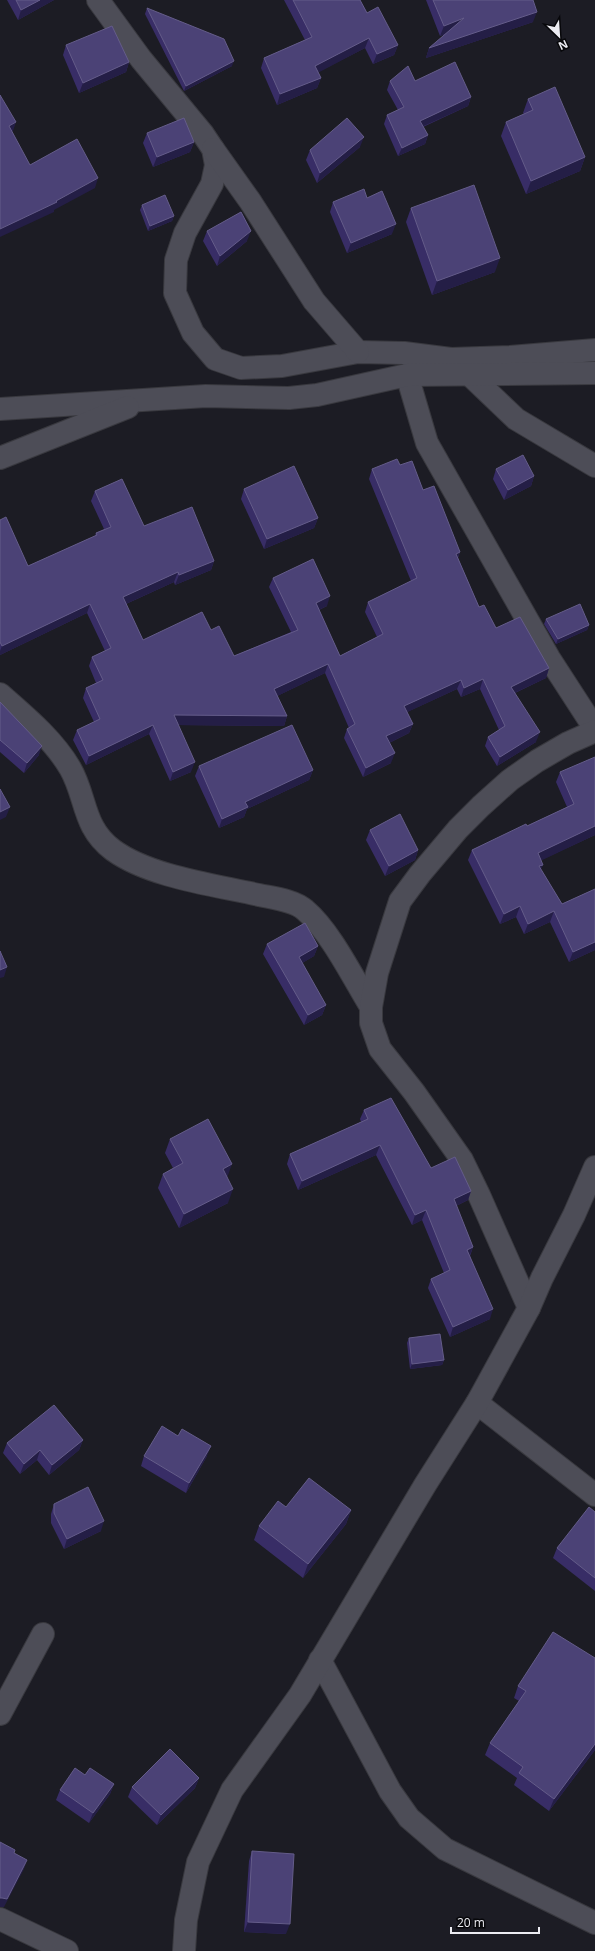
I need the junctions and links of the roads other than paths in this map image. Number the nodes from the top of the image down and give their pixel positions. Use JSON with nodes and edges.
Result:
{"nodes":[{"id":1,"x":98,"y":0,"type":"edge"},
{"id":2,"x":213,"y":149,"type":"junction"},
{"id":3,"x":595,"y":350,"type":"edge"},
{"id":4,"x":358,"y":352,"type":"junction"},
{"id":5,"x":595,"y":373,"type":"edge"},
{"id":6,"x":407,"y":375,"type":"junction"},
{"id":7,"x":471,"y":376,"type":"junction"},
{"id":8,"x":144,"y":400,"type":"junction"},
{"id":9,"x":0,"y":409,"type":"edge"},
{"id":10,"x":0,"y":458,"type":"edge"},
{"id":11,"x":595,"y":466,"type":"edge"},
{"id":12,"x":0,"y":694,"type":"edge"},
{"id":13,"x":595,"y":730,"type":"edge"},
{"id":14,"x":371,"y":1007,"type":"junction"},
{"id":15,"x":595,"y":1167,"type":"edge"},
{"id":16,"x":529,"y":1308,"type":"junction"},
{"id":17,"x":477,"y":1403,"type":"junction"},
{"id":18,"x":595,"y":1495,"type":"edge"},
{"id":19,"x":44,"y":1634,"type":"dead end"},
{"id":20,"x":320,"y":1660,"type":"junction"},
{"id":21,"x":0,"y":1714,"type":"edge"},
{"id":22,"x":0,"y":1920,"type":"edge"},
{"id":23,"x":595,"y":1923,"type":"edge"},
{"id":24,"x":66,"y":1951,"type":"edge"},
{"id":25,"x":184,"y":1951,"type":"edge"}],
"edges":[{"from":1,"to":2,"type":"street"},
{"from":2,"to":4,"type":"street"},
{"from":2,"to":4,"type":"street"},
{"from":3,"to":4,"type":"street"},
{"from":5,"to":7,"type":"street"},
{"from":6,"to":7,"type":"street"},
{"from":6,"to":8,"type":"street"},
{"from":6,"to":13,"type":"street"},
{"from":7,"to":11,"type":"street"},
{"from":8,"to":9,"type":"street"},
{"from":8,"to":10,"type":"street"},
{"from":12,"to":14,"type":"street"},
{"from":13,"to":14,"type":"street"},
{"from":14,"to":16,"type":"street"},
{"from":15,"to":16,"type":"street"},
{"from":16,"to":17,"type":"street"},
{"from":17,"to":18,"type":"street"},
{"from":17,"to":20,"type":"street"},
{"from":19,"to":21,"type":"street"},
{"from":20,"to":23,"type":"street"},
{"from":20,"to":25,"type":"street"},
{"from":22,"to":24,"type":"street"}]}
